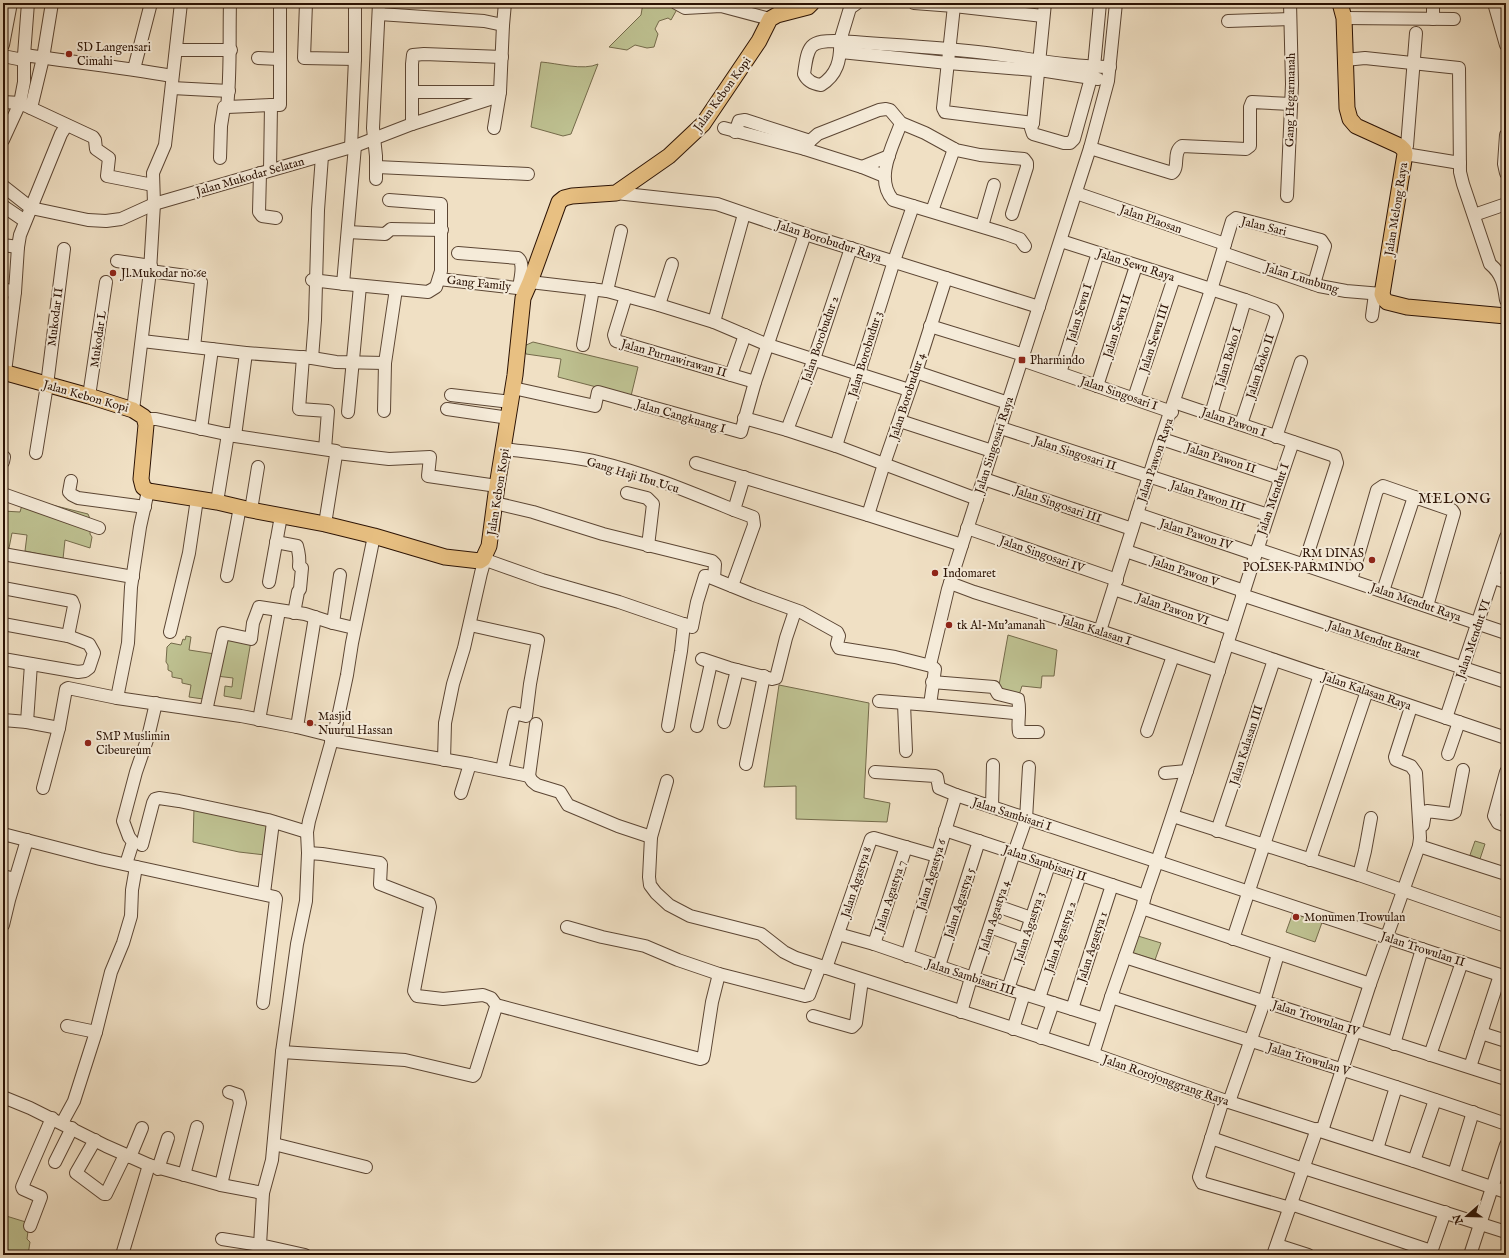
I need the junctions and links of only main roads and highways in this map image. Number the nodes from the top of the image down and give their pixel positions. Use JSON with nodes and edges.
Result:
{"nodes":[{"id":1,"x":812,"y":3,"type":"edge"},
{"id":2,"x":1340,"y":3,"type":"edge"},
{"id":3,"x":1506,"y":315,"type":"edge"},
{"id":4,"x":4,"y":372,"type":"edge"}],
"edges":[{"from":1,"to":4,"type":"main road","name":"Jalan Kebon Kopi"},
{"from":2,"to":3,"type":"main road","name":"Jalan Melong Raya"}]}
